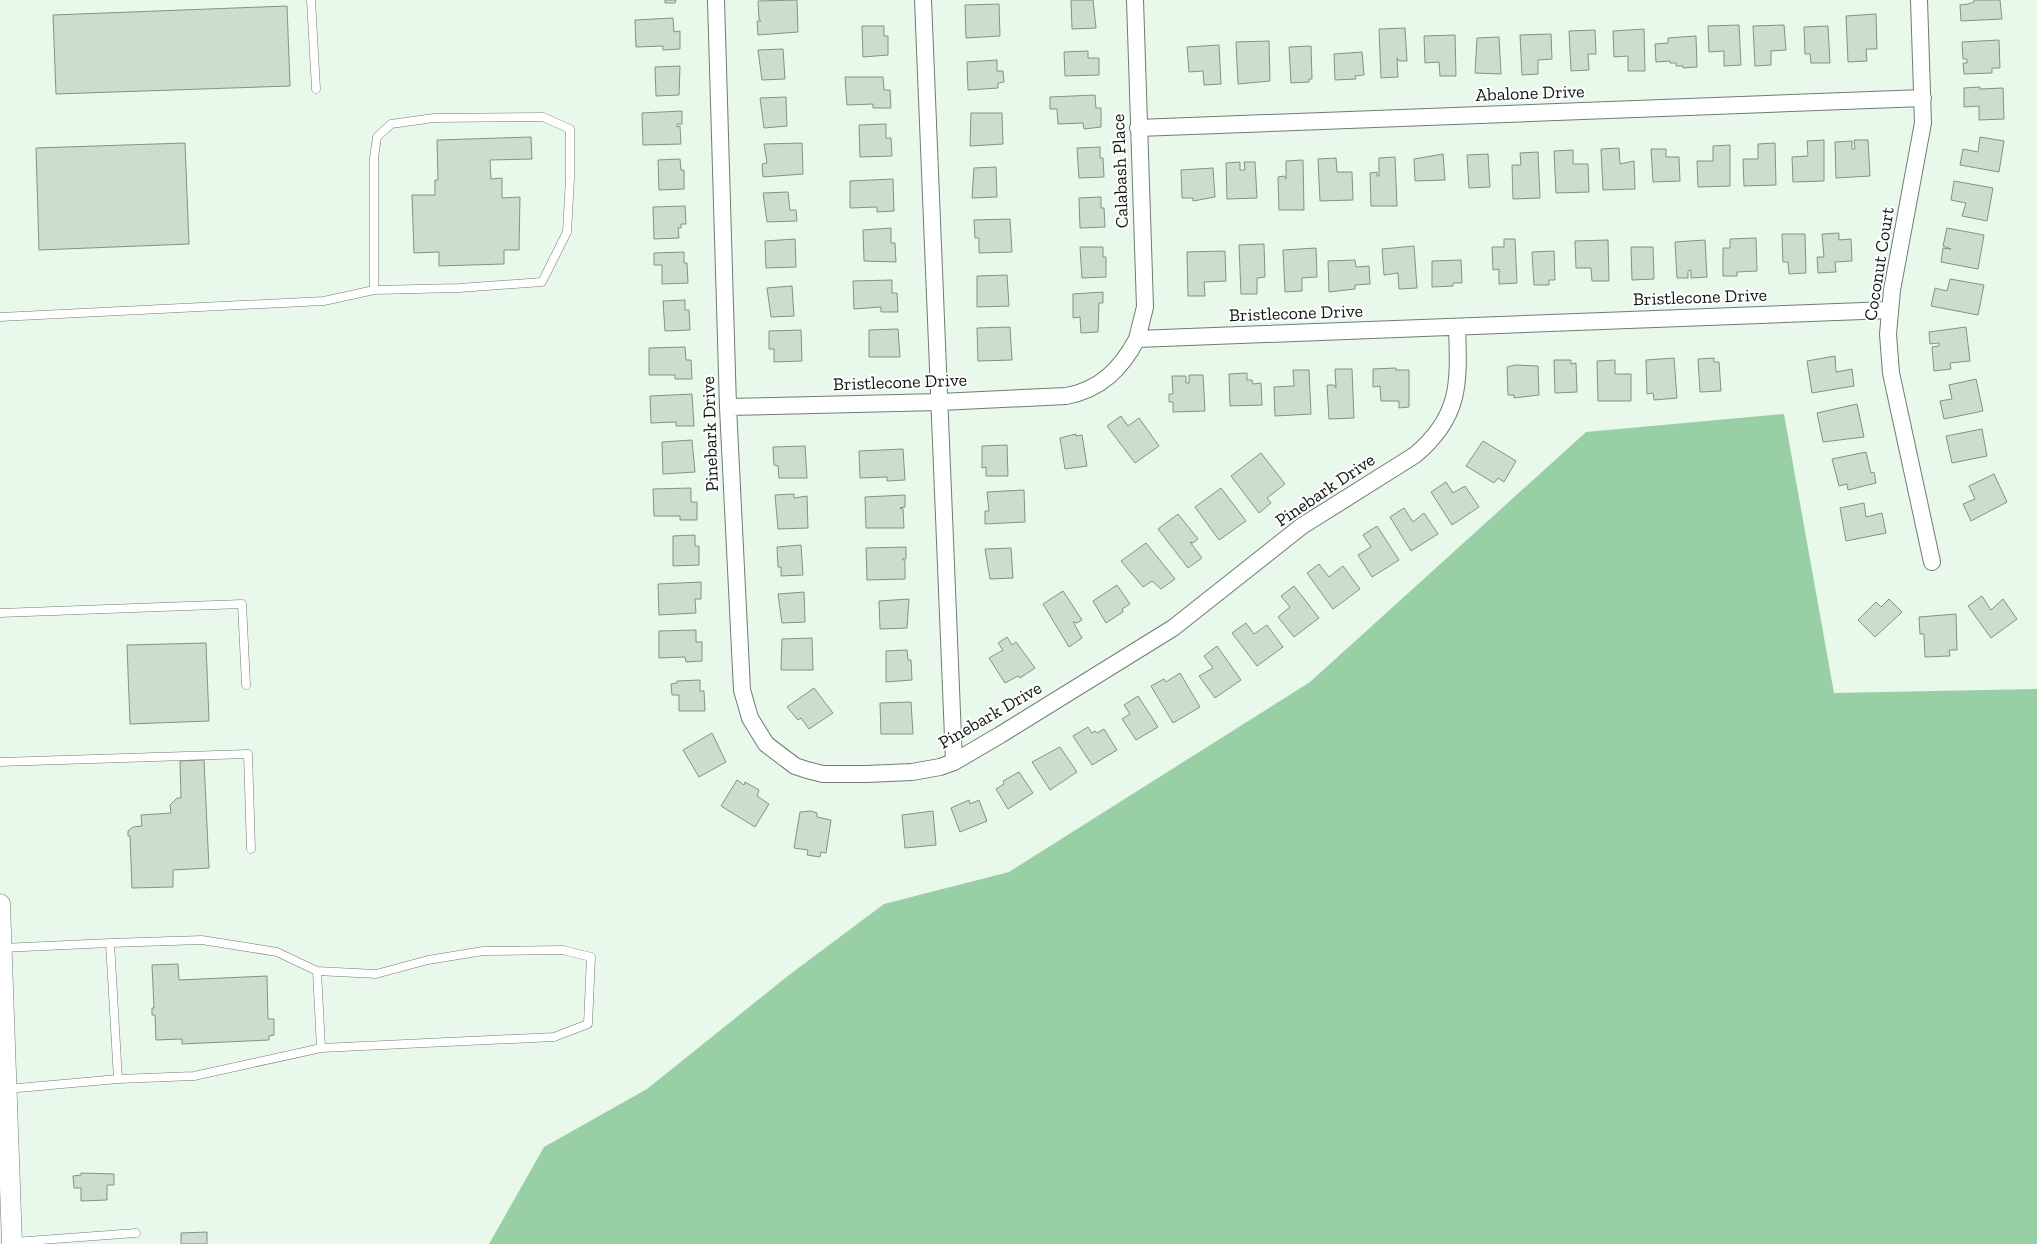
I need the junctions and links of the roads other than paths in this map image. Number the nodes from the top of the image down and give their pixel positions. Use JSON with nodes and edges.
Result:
{"nodes":[{"id":1,"x":311,"y":0,"type":"edge"},
{"id":2,"x":716,"y":0,"type":"edge"},
{"id":3,"x":923,"y":0,"type":"edge"},
{"id":4,"x":1135,"y":0,"type":"edge"},
{"id":5,"x":1919,"y":0,"type":"edge"},
{"id":6,"x":316,"y":89,"type":"dead end"},
{"id":7,"x":1923,"y":98,"type":"junction"},
{"id":8,"x":1138,"y":128,"type":"junction"},
{"id":9,"x":374,"y":290,"type":"junction"},
{"id":10,"x":1889,"y":310,"type":"junction"},
{"id":11,"x":0,"y":317,"type":"edge"},
{"id":12,"x":1457,"y":327,"type":"junction"},
{"id":13,"x":1137,"y":339,"type":"junction"},
{"id":14,"x":940,"y":402,"type":"junction"},
{"id":15,"x":728,"y":407,"type":"junction"},
{"id":16,"x":1932,"y":562,"type":"dead end"},
{"id":17,"x":0,"y":613,"type":"edge"},
{"id":18,"x":246,"y":685,"type":"dead end"},
{"id":19,"x":0,"y":762,"type":"edge"},
{"id":20,"x":954,"y":762,"type":"junction"},
{"id":21,"x":251,"y":849,"type":"dead end"},
{"id":22,"x":0,"y":904,"type":"edge"},
{"id":23,"x":110,"y":942,"type":"junction"},
{"id":24,"x":2,"y":948,"type":"junction"},
{"id":25,"x":317,"y":971,"type":"junction"},
{"id":26,"x":321,"y":1048,"type":"junction"},
{"id":27,"x":118,"y":1080,"type":"junction"},
{"id":28,"x":7,"y":1089,"type":"junction"},
{"id":29,"x":136,"y":1234,"type":"dead end"},
{"id":30,"x":12,"y":1243,"type":"edge"}],
"edges":[{"from":1,"to":6,"type":"lane"},
{"from":2,"to":15,"type":"street","name":"Pinebark Drive"},
{"from":3,"to":14,"type":"street"},
{"from":4,"to":8,"type":"street","name":"Calabash Place"},
{"from":5,"to":7,"type":"street","name":"Coconut Court"},
{"from":7,"to":8,"type":"street","name":"Abalone Drive"},
{"from":7,"to":10,"type":"street","name":"Coconut Court"},
{"from":8,"to":13,"type":"street","name":"Calabash Place"},
{"from":9,"to":9,"type":"lane"},
{"from":9,"to":11,"type":"lane"},
{"from":10,"to":12,"type":"street","name":"Bristlecone Drive"},
{"from":10,"to":16,"type":"street","name":"Coconut Court"},
{"from":12,"to":13,"type":"street","name":"Bristlecone Drive"},
{"from":12,"to":20,"type":"street","name":"Pinebark Drive"},
{"from":13,"to":14,"type":"street","name":"Bristlecone Drive"},
{"from":14,"to":15,"type":"street","name":"Bristlecone Drive"},
{"from":14,"to":20,"type":"street"},
{"from":15,"to":20,"type":"street","name":"Pinebark Drive"},
{"from":17,"to":18,"type":"lane"},
{"from":19,"to":21,"type":"lane"},
{"from":22,"to":24,"type":"street"},
{"from":23,"to":24,"type":"lane"},
{"from":23,"to":25,"type":"lane"},
{"from":23,"to":27,"type":"lane"},
{"from":24,"to":28,"type":"street"},
{"from":25,"to":26,"type":"lane"},
{"from":25,"to":26,"type":"lane"},
{"from":26,"to":27,"type":"lane"},
{"from":27,"to":28,"type":"lane"},
{"from":28,"to":30,"type":"street"},
{"from":29,"to":30,"type":"lane"}]}
